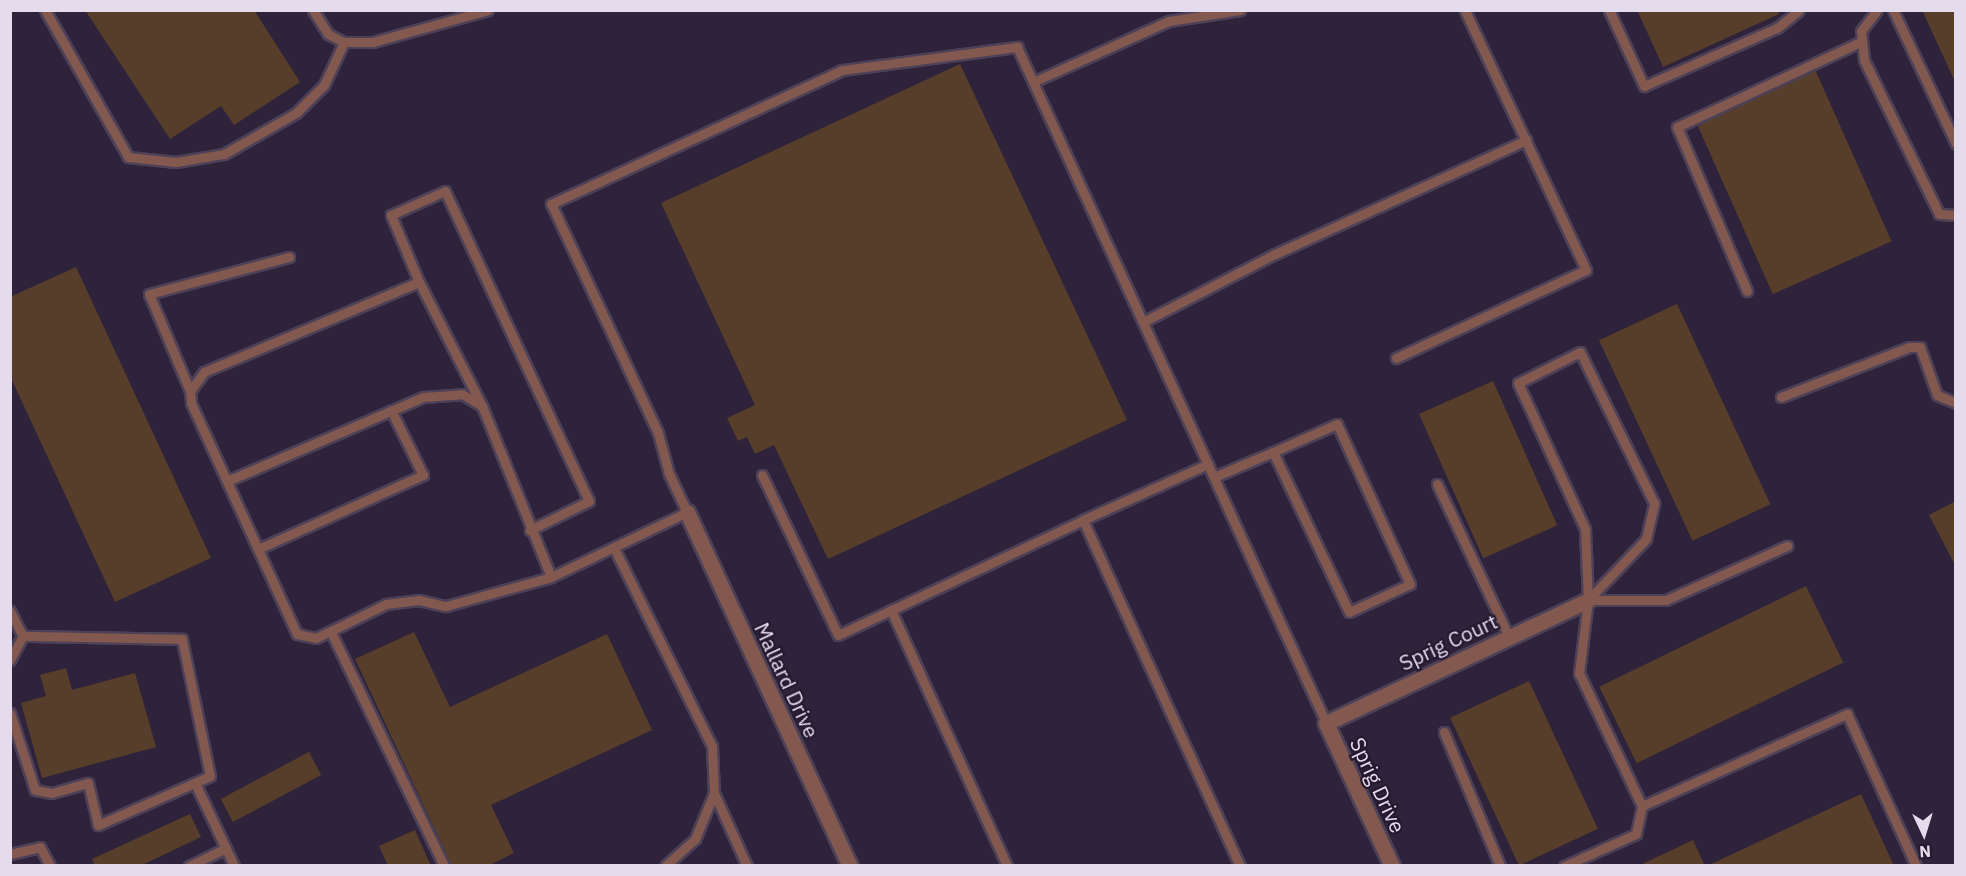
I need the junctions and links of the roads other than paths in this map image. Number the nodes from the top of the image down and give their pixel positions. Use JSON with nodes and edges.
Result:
{"nodes":[{"id":1,"x":45,"y":10,"type":"edge"},
{"id":2,"x":313,"y":10,"type":"edge"},
{"id":3,"x":488,"y":10,"type":"edge"},
{"id":4,"x":1240,"y":10,"type":"edge"},
{"id":5,"x":1465,"y":10,"type":"edge"},
{"id":6,"x":1609,"y":10,"type":"edge"},
{"id":7,"x":1799,"y":10,"type":"edge"},
{"id":8,"x":1877,"y":10,"type":"edge"},
{"id":9,"x":1893,"y":10,"type":"edge"},
{"id":10,"x":344,"y":42,"type":"junction"},
{"id":11,"x":1860,"y":42,"type":"junction"},
{"id":12,"x":1033,"y":82,"type":"junction"},
{"id":13,"x":1526,"y":140,"type":"junction"},
{"id":14,"x":1956,"y":144,"type":"edge"},
{"id":15,"x":1956,"y":215,"type":"edge"},
{"id":16,"x":289,"y":257,"type":"dead end"},
{"id":17,"x":419,"y":282,"type":"junction"},
{"id":18,"x":1747,"y":291,"type":"dead end"},
{"id":19,"x":1143,"y":322,"type":"junction"},
{"id":20,"x":1396,"y":358,"type":"dead end"},
{"id":21,"x":190,"y":391,"type":"junction"},
{"id":22,"x":1781,"y":397,"type":"dead end"},
{"id":23,"x":1956,"y":403,"type":"edge"},
{"id":24,"x":482,"y":406,"type":"junction"},
{"id":25,"x":392,"y":410,"type":"junction"},
{"id":26,"x":1273,"y":452,"type":"junction"},
{"id":27,"x":1208,"y":464,"type":"junction"},
{"id":28,"x":762,"y":475,"type":"dead end"},
{"id":29,"x":1214,"y":477,"type":"junction"},
{"id":30,"x":227,"y":481,"type":"junction"},
{"id":31,"x":1437,"y":484,"type":"dead end"},
{"id":32,"x":687,"y":512,"type":"junction"},
{"id":33,"x":1083,"y":520,"type":"junction"},
{"id":34,"x":530,"y":530,"type":"junction"},
{"id":35,"x":1788,"y":546,"type":"dead end"},
{"id":36,"x":614,"y":548,"type":"junction"},
{"id":37,"x":258,"y":549,"type":"junction"},
{"id":38,"x":551,"y":577,"type":"junction"},
{"id":39,"x":1588,"y":600,"type":"junction"},
{"id":40,"x":891,"y":610,"type":"junction"},
{"id":41,"x":10,"y":611,"type":"edge"},
{"id":42,"x":331,"y":632,"type":"junction"},
{"id":43,"x":23,"y":636,"type":"junction"},
{"id":44,"x":1509,"y":637,"type":"junction"},
{"id":45,"x":10,"y":660,"type":"edge"},
{"id":46,"x":10,"y":713,"type":"edge"},
{"id":47,"x":1326,"y":723,"type":"junction"},
{"id":48,"x":1444,"y":732,"type":"dead end"},
{"id":49,"x":195,"y":783,"type":"junction"},
{"id":50,"x":714,"y":793,"type":"junction"},
{"id":51,"x":1642,"y":806,"type":"junction"},
{"id":52,"x":226,"y":848,"type":"junction"},
{"id":53,"x":10,"y":854,"type":"edge"},
{"id":54,"x":50,"y":866,"type":"edge"},
{"id":55,"x":189,"y":866,"type":"edge"},
{"id":56,"x":234,"y":866,"type":"edge"},
{"id":57,"x":444,"y":866,"type":"edge"},
{"id":58,"x":665,"y":866,"type":"edge"},
{"id":59,"x":747,"y":866,"type":"edge"},
{"id":60,"x":850,"y":866,"type":"edge"},
{"id":61,"x":1007,"y":866,"type":"edge"},
{"id":62,"x":1240,"y":866,"type":"edge"},
{"id":63,"x":1392,"y":866,"type":"edge"},
{"id":64,"x":1500,"y":866,"type":"edge"},
{"id":65,"x":1564,"y":866,"type":"edge"},
{"id":66,"x":1916,"y":866,"type":"edge"}],
"edges":[{"from":1,"to":10,"type":"lane"},
{"from":2,"to":10,"type":"lane"},
{"from":3,"to":10,"type":"lane"},
{"from":4,"to":12,"type":"lane"},
{"from":5,"to":13,"type":"lane"},
{"from":6,"to":7,"type":"lane"},
{"from":8,"to":11,"type":"lane"},
{"from":9,"to":14,"type":"lane"},
{"from":11,"to":15,"type":"lane"},
{"from":11,"to":18,"type":"lane"},
{"from":12,"to":19,"type":"lane"},
{"from":12,"to":32,"type":"lane"},
{"from":13,"to":19,"type":"lane"},
{"from":13,"to":20,"type":"lane"},
{"from":16,"to":21,"type":"lane"},
{"from":17,"to":21,"type":"lane"},
{"from":17,"to":24,"type":"lane"},
{"from":17,"to":34,"type":"lane"},
{"from":19,"to":27,"type":"lane"},
{"from":21,"to":30,"type":"lane"},
{"from":22,"to":23,"type":"lane"},
{"from":24,"to":25,"type":"lane"},
{"from":24,"to":34,"type":"lane"},
{"from":25,"to":30,"type":"lane"},
{"from":25,"to":37,"type":"lane"},
{"from":26,"to":26,"type":"lane"},
{"from":26,"to":29,"type":"lane"},
{"from":27,"to":29,"type":"lane"},
{"from":27,"to":33,"type":"lane"},
{"from":28,"to":40,"type":"lane"},
{"from":29,"to":47,"type":"lane"},
{"from":30,"to":37,"type":"lane"},
{"from":31,"to":44,"type":"lane"},
{"from":32,"to":36,"type":"lane"},
{"from":32,"to":60,"type":"street","name":"Mallard Drive"},
{"from":33,"to":40,"type":"lane"},
{"from":33,"to":62,"type":"lane"},
{"from":34,"to":38,"type":"lane"},
{"from":35,"to":39,"type":"lane"},
{"from":36,"to":38,"type":"lane"},
{"from":36,"to":50,"type":"lane"},
{"from":37,"to":42,"type":"lane"},
{"from":38,"to":42,"type":"lane"},
{"from":39,"to":39,"type":"lane"},
{"from":39,"to":44,"type":"street","name":"Sprig Court"},
{"from":39,"to":51,"type":"lane"},
{"from":40,"to":61,"type":"lane"},
{"from":41,"to":43,"type":"lane"},
{"from":42,"to":57,"type":"lane"},
{"from":43,"to":45,"type":"lane"},
{"from":43,"to":49,"type":"lane"},
{"from":44,"to":47,"type":"street","name":"Sprig Court"},
{"from":46,"to":49,"type":"lane"},
{"from":47,"to":63,"type":"street","name":"Sprig Drive"},
{"from":48,"to":64,"type":"lane"},
{"from":49,"to":52,"type":"lane"},
{"from":50,"to":58,"type":"lane"},
{"from":50,"to":59,"type":"lane"},
{"from":51,"to":65,"type":"lane"},
{"from":51,"to":66,"type":"lane"},
{"from":52,"to":55,"type":"lane"},
{"from":52,"to":56,"type":"lane"},
{"from":53,"to":54,"type":"lane"}]}
